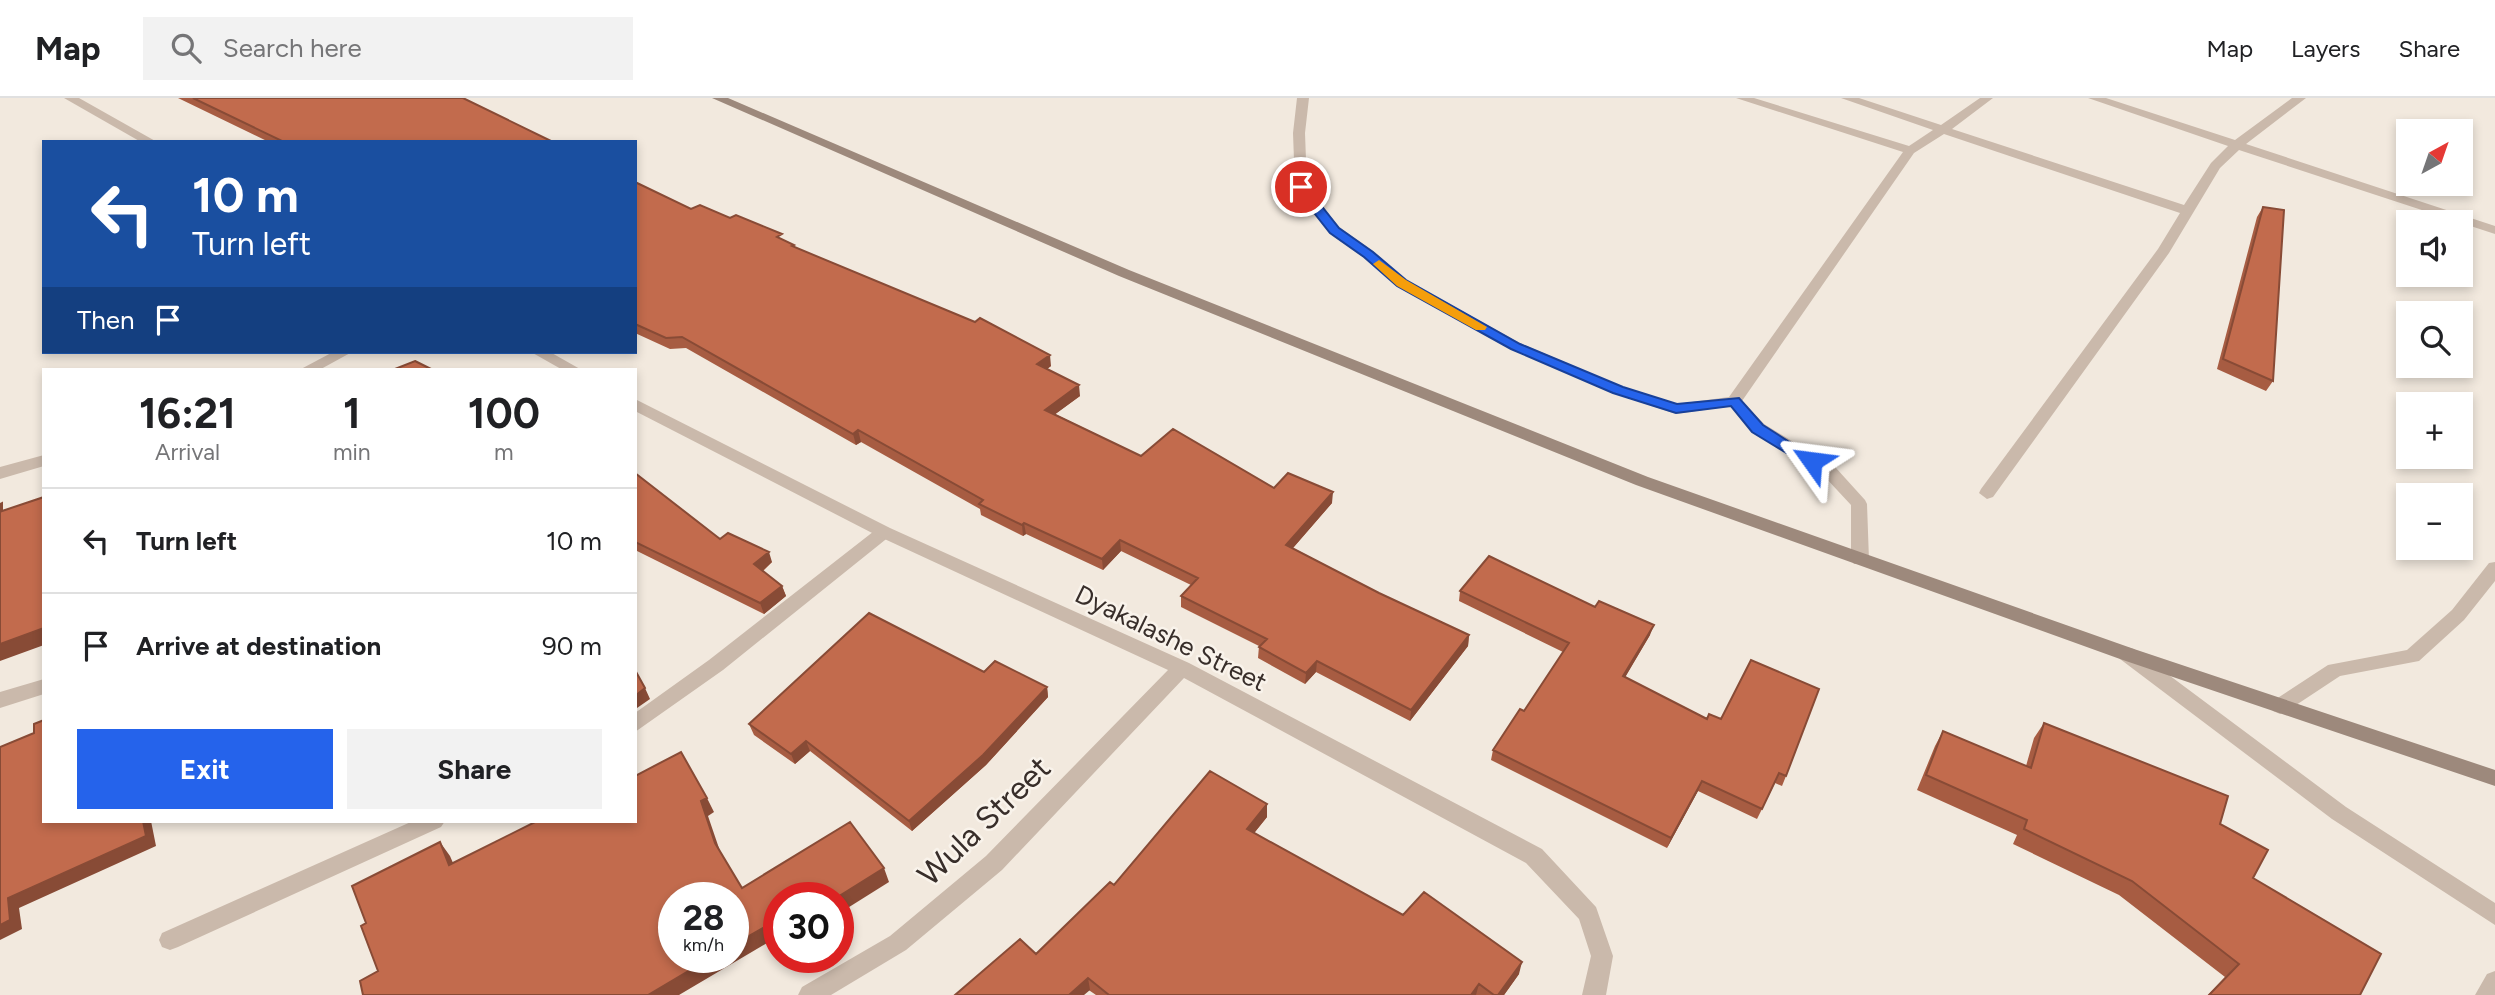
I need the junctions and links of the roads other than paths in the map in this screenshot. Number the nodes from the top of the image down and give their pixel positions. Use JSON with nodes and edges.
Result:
{"nodes":[{"id":1,"x":70,"y":98,"type":"edge"},
{"id":2,"x":718,"y":98,"type":"edge"},
{"id":3,"x":1303,"y":98,"type":"edge"},
{"id":4,"x":1742,"y":98,"type":"edge"},
{"id":5,"x":1847,"y":98,"type":"edge"},
{"id":6,"x":1987,"y":98,"type":"edge"},
{"id":7,"x":2094,"y":98,"type":"edge"},
{"id":8,"x":2300,"y":98,"type":"edge"},
{"id":9,"x":1942,"y":130,"type":"junction"},
{"id":10,"x":146,"y":140,"type":"edge"},
{"id":11,"x":2238,"y":145,"type":"junction"},
{"id":12,"x":1910,"y":150,"type":"junction"},
{"id":13,"x":2188,"y":211,"type":"junction"},
{"id":14,"x":2495,"y":230,"type":"edge"},
{"id":15,"x":340,"y":354,"type":"edge"},
{"id":16,"x":543,"y":354,"type":"edge"},
{"id":17,"x":311,"y":368,"type":"edge"},
{"id":18,"x":570,"y":368,"type":"edge"},
{"id":19,"x":1734,"y":401,"type":"junction"},
{"id":20,"x":640,"y":411,"type":"edge"},
{"id":21,"x":42,"y":461,"type":"edge"},
{"id":22,"x":0,"y":473,"type":"edge"},
{"id":23,"x":1987,"y":494,"type":"dead end"},
{"id":24,"x":884,"y":532,"type":"junction"},
{"id":25,"x":1860,"y":559,"type":"junction"},
{"id":26,"x":2495,"y":568,"type":"edge"},
{"id":27,"x":2127,"y":654,"type":"junction"},
{"id":28,"x":1181,"y":668,"type":"junction"},
{"id":29,"x":42,"y":687,"type":"edge"},
{"id":30,"x":0,"y":700,"type":"edge"},
{"id":31,"x":2280,"y":706,"type":"junction"},
{"id":32,"x":637,"y":723,"type":"edge"},
{"id":33,"x":2495,"y":778,"type":"edge"},
{"id":34,"x":430,"y":823,"type":"edge"},
{"id":35,"x":2495,"y":915,"type":"edge"},
{"id":36,"x":170,"y":940,"type":"dead end"},
{"id":37,"x":2495,"y":982,"type":"edge"},
{"id":38,"x":810,"y":995,"type":"edge"},
{"id":39,"x":1594,"y":995,"type":"edge"},
{"id":40,"x":2487,"y":995,"type":"edge"}],
"edges":[{"from":1,"to":10,"type":"street"},
{"from":2,"to":25,"type":"main road"},
{"from":3,"to":19,"type":"street"},
{"from":4,"to":12,"type":"street"},
{"from":5,"to":9,"type":"street"},
{"from":6,"to":9,"type":"street"},
{"from":7,"to":11,"type":"street"},
{"from":8,"to":11,"type":"street"},
{"from":9,"to":12,"type":"street"},
{"from":9,"to":13,"type":"street"},
{"from":11,"to":13,"type":"street"},
{"from":11,"to":14,"type":"street"},
{"from":12,"to":19,"type":"street"},
{"from":13,"to":23,"type":"street"},
{"from":15,"to":17,"type":"street"},
{"from":16,"to":18,"type":"street"},
{"from":19,"to":25,"type":"street"},
{"from":20,"to":24,"type":"street","name":"Dyakalashe Street"},
{"from":21,"to":22,"type":"street"},
{"from":24,"to":28,"type":"street","name":"Dyakalashe Street"},
{"from":24,"to":32,"type":"street"},
{"from":25,"to":27,"type":"main road"},
{"from":26,"to":31,"type":"street"},
{"from":27,"to":31,"type":"main road"},
{"from":27,"to":35,"type":"street"},
{"from":28,"to":38,"type":"street","name":"Wula Street"},
{"from":28,"to":39,"type":"street","name":"Dyakalashe Street"},
{"from":29,"to":30,"type":"street"},
{"from":31,"to":33,"type":"main road"},
{"from":34,"to":36,"type":"street"},
{"from":37,"to":40,"type":"street"}]}
